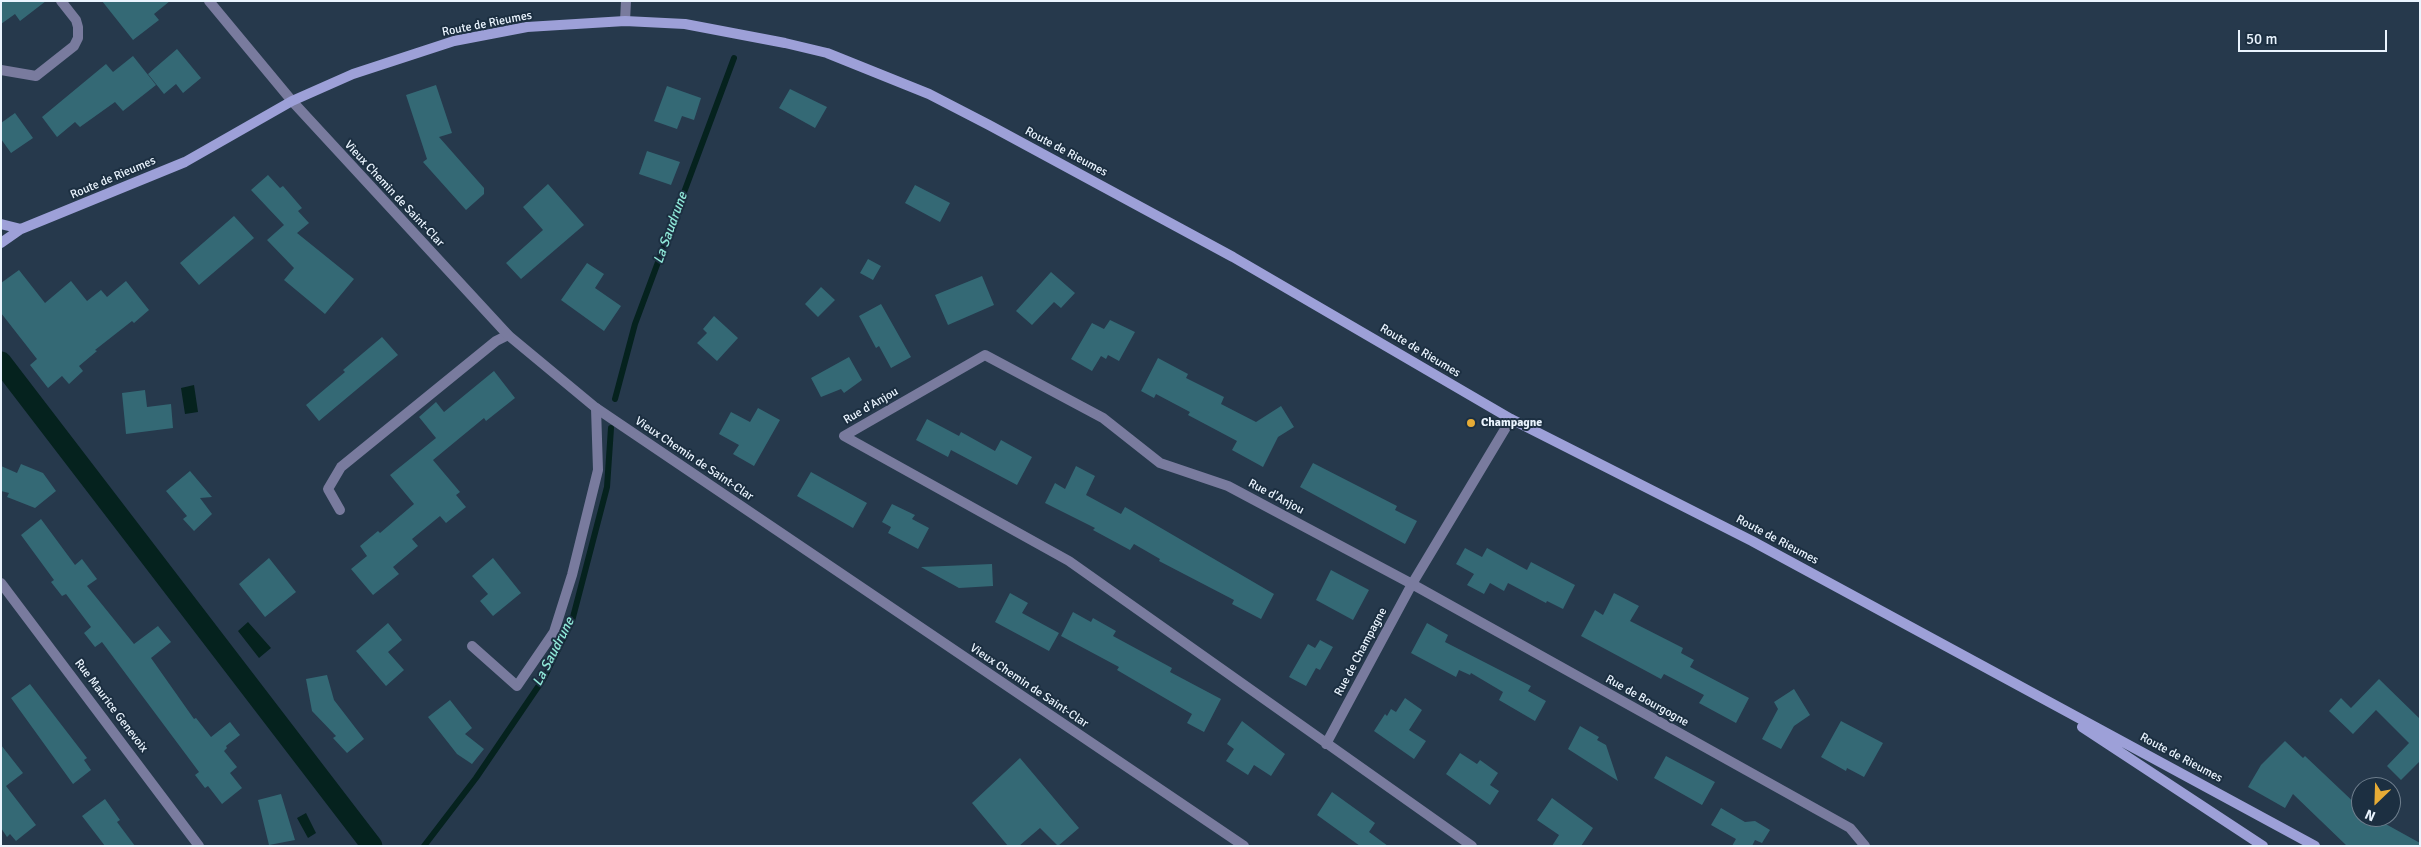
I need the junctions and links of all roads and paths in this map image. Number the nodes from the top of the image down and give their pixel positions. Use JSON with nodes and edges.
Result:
{"nodes":[{"id":1,"x":61,"y":1,"type":"edge"},
{"id":2,"x":209,"y":1,"type":"edge"},
{"id":3,"x":626,"y":1,"type":"edge"},
{"id":4,"x":625,"y":21,"type":"junction"},
{"id":5,"x":1,"y":70,"type":"edge"},
{"id":6,"x":292,"y":102,"type":"junction"},
{"id":7,"x":1,"y":224,"type":"edge"},
{"id":8,"x":21,"y":229,"type":"junction"},
{"id":9,"x":1,"y":243,"type":"edge"},
{"id":10,"x":508,"y":335,"type":"junction"},
{"id":11,"x":596,"y":408,"type":"junction"},
{"id":12,"x":1510,"y":419,"type":"junction"},
{"id":13,"x":340,"y":510,"type":"dead end"},
{"id":14,"x":1,"y":583,"type":"edge"},
{"id":15,"x":1412,"y":584,"type":"junction"},
{"id":16,"x":472,"y":646,"type":"dead end"},
{"id":17,"x":2034,"y":694,"type":"junction"},
{"id":18,"x":1326,"y":744,"type":"junction"},
{"id":19,"x":199,"y":846,"type":"edge"},
{"id":20,"x":1244,"y":846,"type":"edge"},
{"id":21,"x":1472,"y":846,"type":"edge"},
{"id":22,"x":1865,"y":846,"type":"edge"},
{"id":23,"x":2263,"y":846,"type":"edge"},
{"id":24,"x":2315,"y":846,"type":"edge"}],
"edges":[{"from":1,"to":5,"type":"street"},
{"from":2,"to":6,"type":"street","name":"Vieux Chemin de Saint-Clar"},
{"from":3,"to":4,"type":"street"},
{"from":4,"to":6,"type":"main road","name":"Route de Rieumes"},
{"from":4,"to":12,"type":"main road","name":"Route de Rieumes"},
{"from":6,"to":8,"type":"main road","name":"Route de Rieumes"},
{"from":6,"to":10,"type":"street","name":"Vieux Chemin de Saint-Clar"},
{"from":7,"to":8,"type":"main road"},
{"from":8,"to":9,"type":"main road","name":"Route de Rieumes"},
{"from":10,"to":11,"type":"street","name":"Vieux Chemin de Saint-Clar"},
{"from":10,"to":13,"type":"street"},
{"from":11,"to":16,"type":"street"},
{"from":11,"to":20,"type":"street","name":"Vieux Chemin de Saint-Clar"},
{"from":12,"to":15,"type":"street","name":"Rue de Champagne"},
{"from":12,"to":17,"type":"main road","name":"Route de Rieumes"},
{"from":14,"to":19,"type":"street","name":"Rue Maurice Genevoix"},
{"from":15,"to":18,"type":"street","name":"Rue de Champagne"},
{"from":15,"to":18,"type":"street","name":"Rue d'Anjou"},
{"from":15,"to":22,"type":"street","name":"Rue de Bourgogne"},
{"from":17,"to":23,"type":"main road","name":"Route de Rieumes"},
{"from":17,"to":24,"type":"main road","name":"Route de Rieumes"},
{"from":18,"to":21,"type":"street"}]}
